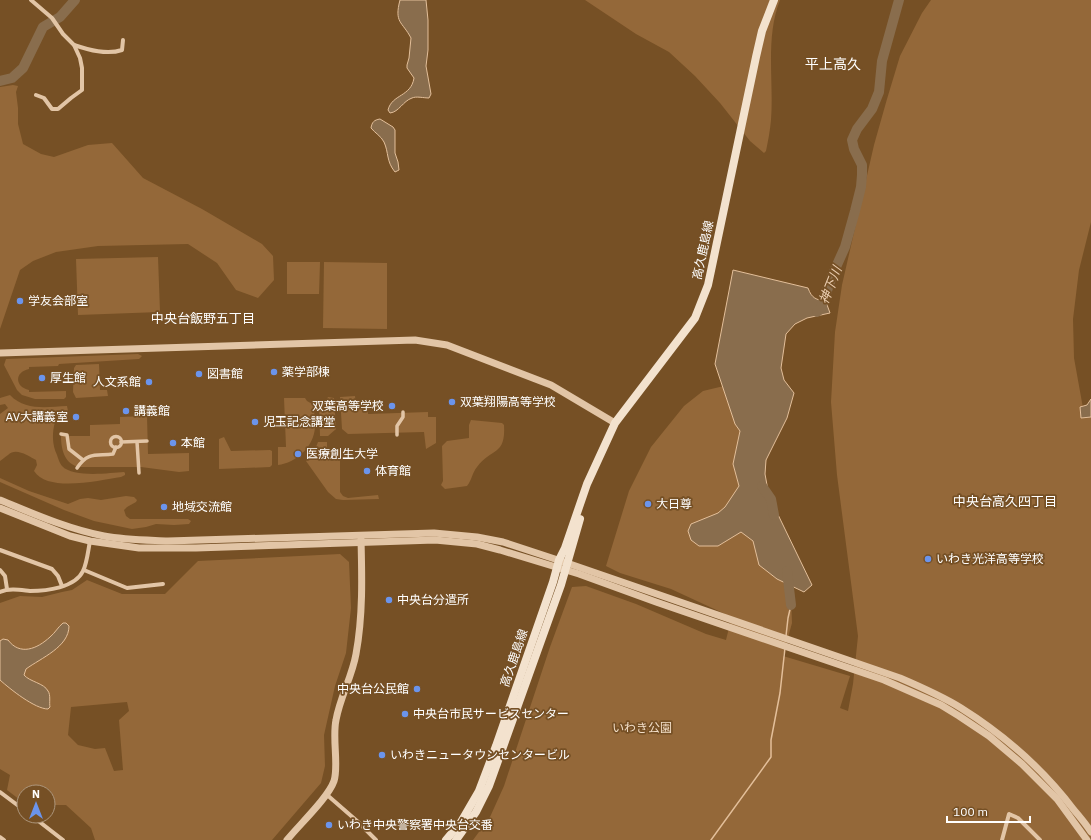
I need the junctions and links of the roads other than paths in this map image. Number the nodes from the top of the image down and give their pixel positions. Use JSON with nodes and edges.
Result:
{"nodes":[{"id":1,"x":32,"y":0,"type":"edge"},
{"id":2,"x":774,"y":0,"type":"edge"},
{"id":3,"x":123,"y":40,"type":"dead end"},
{"id":4,"x":74,"y":45,"type":"junction"},
{"id":5,"x":36,"y":96,"type":"dead end"},
{"id":6,"x":0,"y":353,"type":"edge"},
{"id":7,"x":403,"y":412,"type":"dead end"},
{"id":8,"x":615,"y":423,"type":"junction"},
{"id":9,"x":61,"y":434,"type":"dead end"},
{"id":10,"x":397,"y":435,"type":"dead end"},
{"id":11,"x":146,"y":441,"type":"dead end"},
{"id":12,"x":121,"y":442,"type":"junction"},
{"id":13,"x":137,"y":442,"type":"junction"},
{"id":14,"x":116,"y":447,"type":"junction"},
{"id":15,"x":83,"y":460,"type":"junction"},
{"id":16,"x":77,"y":468,"type":"dead end"},
{"id":17,"x":139,"y":473,"type":"dead end"},
{"id":18,"x":0,"y":500,"type":"edge"},
{"id":19,"x":0,"y":508,"type":"edge"},
{"id":20,"x":361,"y":539,"type":"junction"},
{"id":21,"x":90,"y":541,"type":"junction"},
{"id":22,"x":0,"y":550,"type":"edge"},
{"id":23,"x":562,"y":565,"type":"junction"},
{"id":24,"x":0,"y":570,"type":"edge"},
{"id":25,"x":84,"y":570,"type":"junction"},
{"id":26,"x":163,"y":584,"type":"dead end"},
{"id":27,"x":62,"y":586,"type":"junction"},
{"id":28,"x":7,"y":589,"type":"junction"},
{"id":29,"x":0,"y":592,"type":"edge"},
{"id":30,"x":1000,"y":734,"type":"junction"},
{"id":31,"x":995,"y":741,"type":"junction"},
{"id":32,"x":0,"y":792,"type":"edge"},
{"id":33,"x":326,"y":794,"type":"junction"},
{"id":34,"x":16,"y":804,"type":"edge"},
{"id":35,"x":42,"y":824,"type":"edge"},
{"id":36,"x":1091,"y":832,"type":"edge"},
{"id":37,"x":0,"y":837,"type":"edge"},
{"id":38,"x":4,"y":840,"type":"edge"},
{"id":39,"x":63,"y":840,"type":"edge"},
{"id":40,"x":287,"y":840,"type":"edge"},
{"id":41,"x":376,"y":840,"type":"edge"},
{"id":42,"x":446,"y":840,"type":"edge"},
{"id":43,"x":456,"y":840,"type":"edge"},
{"id":44,"x":1002,"y":840,"type":"edge"},
{"id":45,"x":1040,"y":840,"type":"edge"},
{"id":46,"x":1088,"y":840,"type":"edge"}],
"edges":[{"from":1,"to":4,"type":"street"},
{"from":2,"to":8,"type":"main road","name":"高久鹿島線"},
{"from":3,"to":4,"type":"street"},
{"from":4,"to":5,"type":"street"},
{"from":6,"to":8,"type":"street"},
{"from":7,"to":10,"type":"street"},
{"from":8,"to":23,"type":"main road","name":"高久鹿島線"},
{"from":9,"to":15,"type":"street"},
{"from":11,"to":13,"type":"street"},
{"from":12,"to":13,"type":"street"},
{"from":12,"to":14,"type":"street"},
{"from":12,"to":14,"type":"street"},
{"from":13,"to":17,"type":"street"},
{"from":14,"to":15,"type":"street"},
{"from":15,"to":16,"type":"street"},
{"from":18,"to":20,"type":"street"},
{"from":19,"to":21,"type":"street"},
{"from":20,"to":21,"type":"street"},
{"from":20,"to":23,"type":"street"},
{"from":20,"to":33,"type":"street"},
{"from":21,"to":25,"type":"street"},
{"from":22,"to":27,"type":"street"},
{"from":23,"to":30,"type":"street"},
{"from":23,"to":31,"type":"street"},
{"from":23,"to":42,"type":"main road","name":"高久鹿島線"},
{"from":23,"to":43,"type":"main road","name":"高久鹿島線"},
{"from":24,"to":28,"type":"street"},
{"from":25,"to":26,"type":"street"},
{"from":25,"to":27,"type":"street"},
{"from":27,"to":28,"type":"street"},
{"from":28,"to":29,"type":"street"},
{"from":30,"to":31,"type":"street"},
{"from":30,"to":36,"type":"street"},
{"from":31,"to":46,"type":"street"},
{"from":32,"to":34,"type":"street"},
{"from":33,"to":40,"type":"street"},
{"from":33,"to":41,"type":"street"},
{"from":35,"to":39,"type":"street"},
{"from":37,"to":38,"type":"street"},
{"from":44,"to":45,"type":"street"}]}
